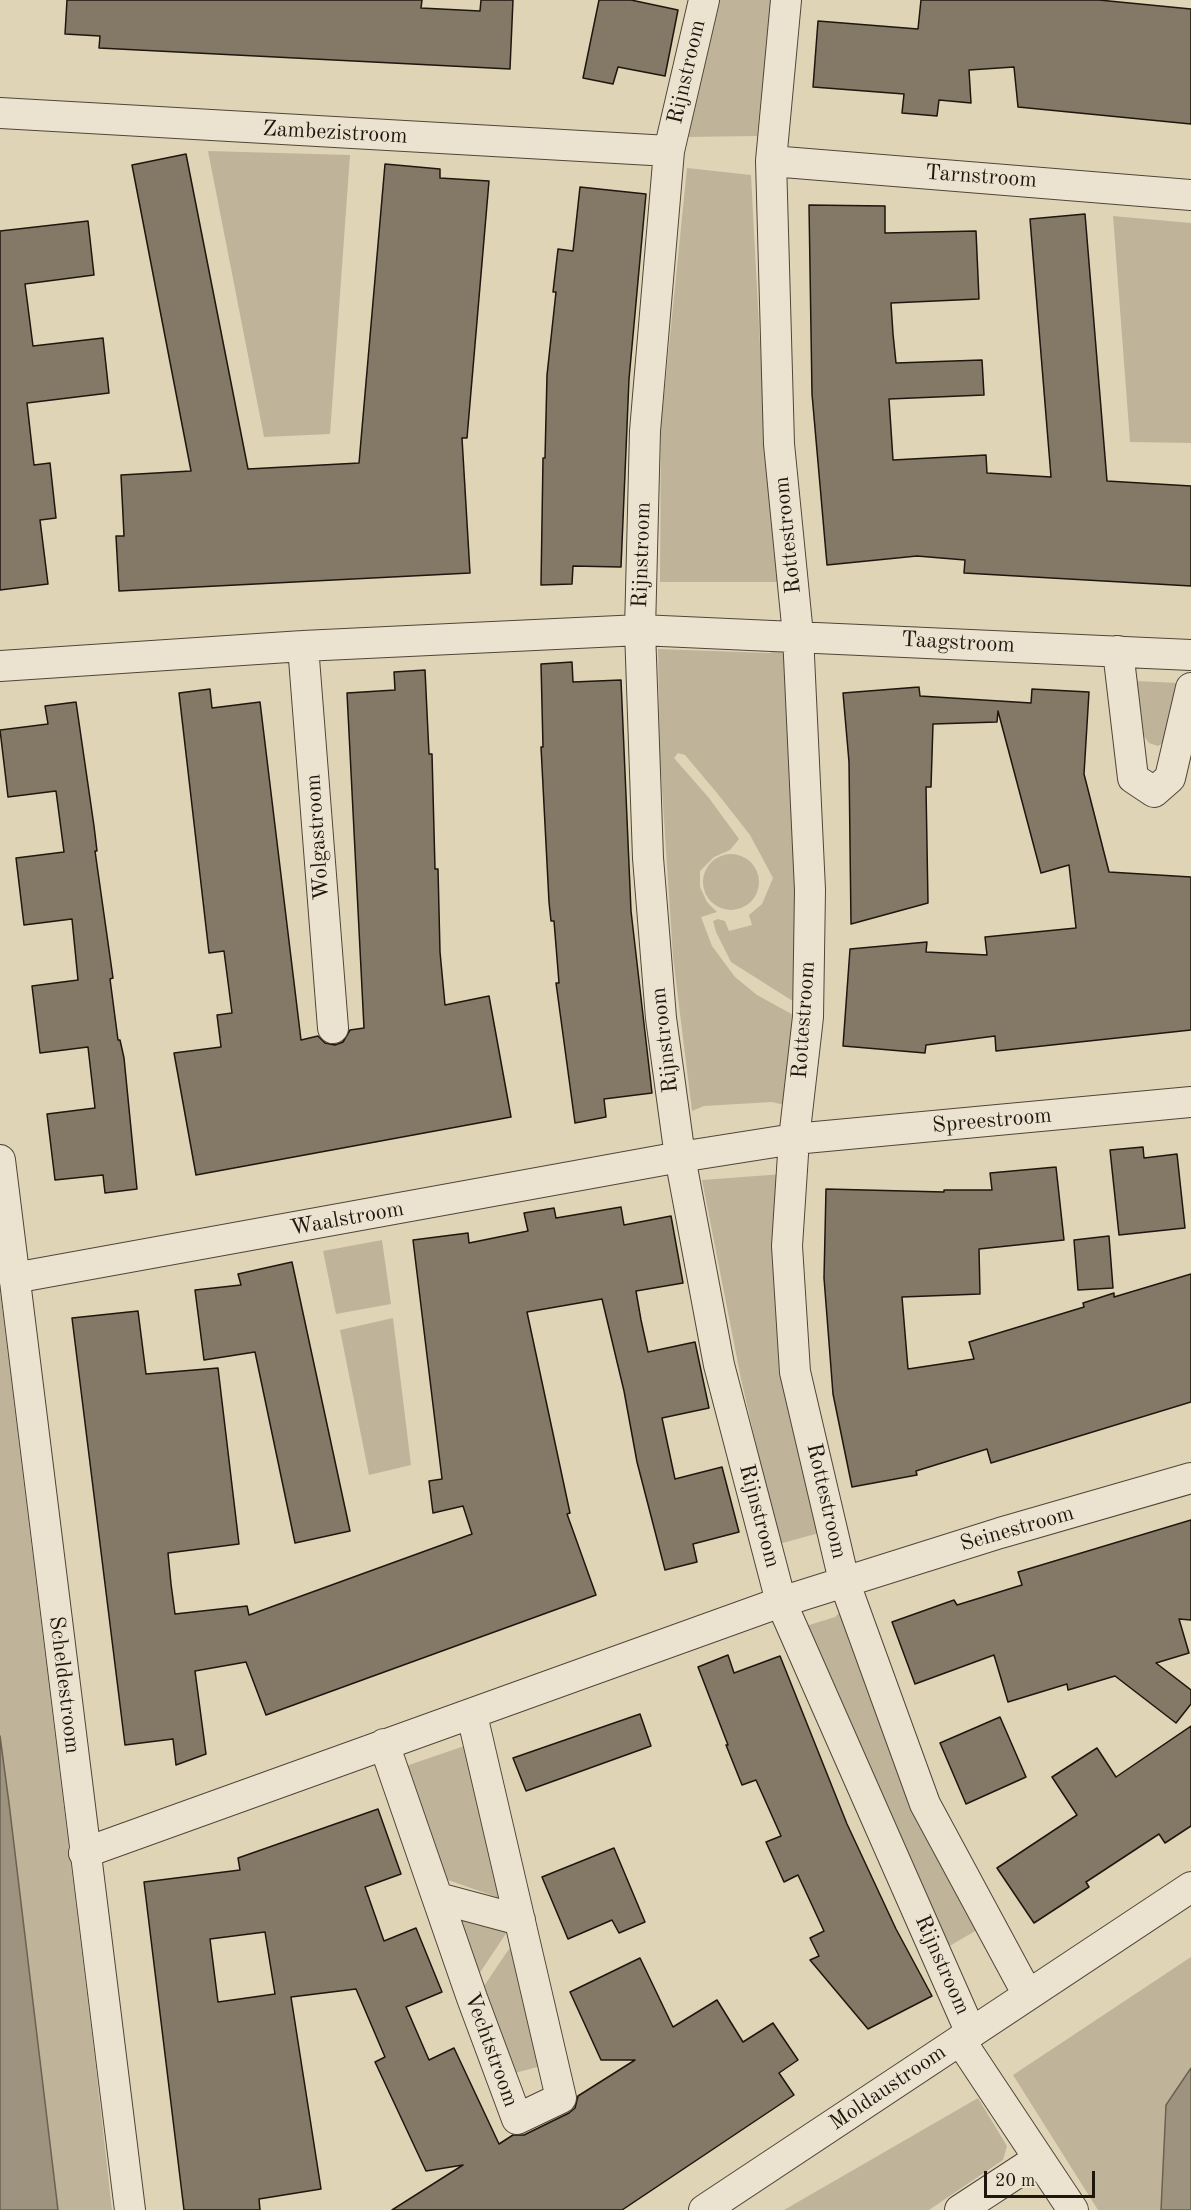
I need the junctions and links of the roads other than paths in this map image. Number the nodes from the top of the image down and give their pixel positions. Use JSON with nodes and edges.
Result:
{"nodes":[{"id":1,"x":704,"y":0,"type":"edge"},
{"id":2,"x":786,"y":0,"type":"edge"},
{"id":3,"x":0,"y":113,"type":"edge"},
{"id":4,"x":669,"y":151,"type":"junction"},
{"id":5,"x":771,"y":161,"type":"junction"},
{"id":6,"x":1191,"y":195,"type":"edge"},
{"id":7,"x":640,"y":630,"type":"junction"},
{"id":8,"x":798,"y":635,"type":"junction"},
{"id":9,"x":303,"y":646,"type":"junction"},
{"id":10,"x":1118,"y":651,"type":"junction"},
{"id":11,"x":1191,"y":655,"type":"edge"},
{"id":12,"x":0,"y":666,"type":"edge"},
{"id":13,"x":1191,"y":688,"type":"edge"},
{"id":14,"x":333,"y":1028,"type":"dead end"},
{"id":15,"x":1191,"y":1102,"type":"edge"},
{"id":16,"x":794,"y":1139,"type":"junction"},
{"id":17,"x":680,"y":1157,"type":"junction"},
{"id":18,"x":0,"y":1160,"type":"edge"},
{"id":19,"x":14,"y":1278,"type":"junction"},
{"id":20,"x":1191,"y":1478,"type":"edge"},
{"id":21,"x":844,"y":1581,"type":"junction"},
{"id":22,"x":781,"y":1602,"type":"junction"},
{"id":23,"x":472,"y":1715,"type":"junction"},
{"id":24,"x":384,"y":1744,"type":"junction"},
{"id":25,"x":84,"y":1853,"type":"junction"},
{"id":26,"x":1191,"y":1887,"type":"edge"},
{"id":27,"x":438,"y":1898,"type":"junction"},
{"id":28,"x":520,"y":1920,"type":"junction"},
{"id":29,"x":1028,"y":1995,"type":"junction"},
{"id":30,"x":966,"y":2036,"type":"junction"},
{"id":31,"x":1038,"y":2158,"type":"junction"},
{"id":32,"x":130,"y":2210,"type":"edge"},
{"id":33,"x":704,"y":2210,"type":"edge"},
{"id":34,"x":960,"y":2210,"type":"edge"},
{"id":35,"x":1073,"y":2210,"type":"edge"}],
"edges":[{"from":1,"to":4,"type":"street","name":"Rijnstroom"},
{"from":2,"to":5,"type":"street","name":"Rottestroom"},
{"from":3,"to":4,"type":"street","name":"Zambezistroom"},
{"from":4,"to":7,"type":"street","name":"Rijnstroom"},
{"from":5,"to":6,"type":"street","name":"Tarnstroom"},
{"from":5,"to":8,"type":"street","name":"Rottestroom"},
{"from":7,"to":8,"type":"street","name":"Taagstroom"},
{"from":7,"to":9,"type":"street"},
{"from":7,"to":17,"type":"street","name":"Rijnstroom"},
{"from":8,"to":10,"type":"street","name":"Taagstroom"},
{"from":8,"to":16,"type":"street","name":"Rottestroom"},
{"from":9,"to":12,"type":"street"},
{"from":9,"to":14,"type":"street","name":"Wolgastroom"},
{"from":10,"to":11,"type":"street","name":"Taagstroom"},
{"from":10,"to":13,"type":"street"},
{"from":15,"to":16,"type":"street","name":"Spreestroom"},
{"from":16,"to":17,"type":"street","name":"Spreestroom"},
{"from":16,"to":21,"type":"street","name":"Rottestroom"},
{"from":17,"to":19,"type":"street","name":"Waalstroom"},
{"from":17,"to":22,"type":"street","name":"Rijnstroom"},
{"from":18,"to":19,"type":"street","name":"Scheldestroom"},
{"from":19,"to":25,"type":"street","name":"Scheldestroom"},
{"from":20,"to":21,"type":"street","name":"Seinestroom"},
{"from":21,"to":22,"type":"street","name":"Seinestroom"},
{"from":21,"to":29,"type":"street","name":"Rottestroom"},
{"from":22,"to":23,"type":"street"},
{"from":22,"to":30,"type":"street","name":"Rijnstroom"},
{"from":23,"to":24,"type":"street"},
{"from":23,"to":28,"type":"street","name":"Vechtstroom"},
{"from":24,"to":25,"type":"street"},
{"from":24,"to":27,"type":"street","name":"Vechtstroom"},
{"from":25,"to":32,"type":"street","name":"Scheldestroom"},
{"from":26,"to":29,"type":"street","name":"Moldaustroom"},
{"from":27,"to":28,"type":"street"},
{"from":27,"to":28,"type":"street","name":"Vechtstroom"},
{"from":29,"to":30,"type":"street","name":"Moldaustroom"},
{"from":30,"to":31,"type":"street","name":"Rijnstroom"},
{"from":30,"to":33,"type":"street","name":"Moldaustroom"},
{"from":31,"to":34,"type":"street"},
{"from":31,"to":35,"type":"street","name":"Rijnstroom"}]}
